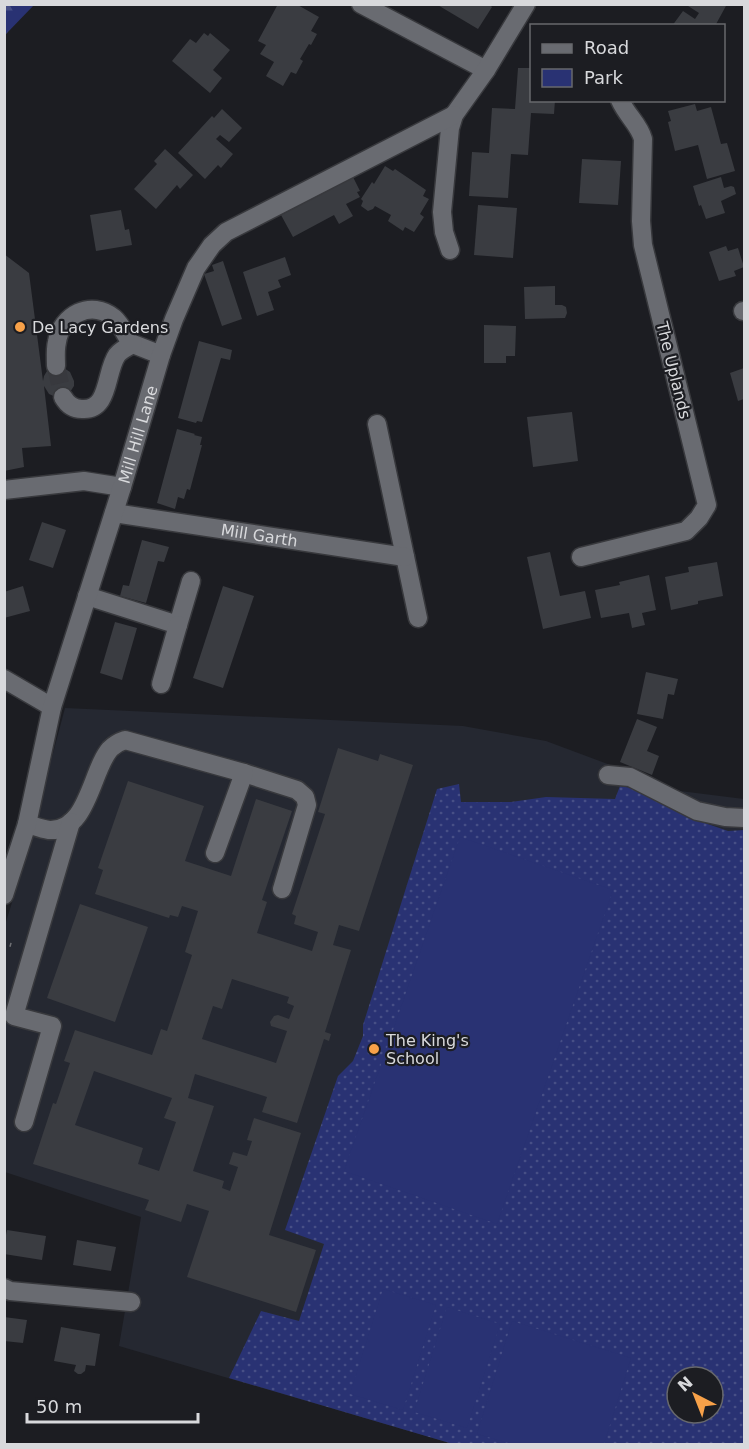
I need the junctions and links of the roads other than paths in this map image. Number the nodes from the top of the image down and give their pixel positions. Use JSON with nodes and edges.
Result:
{"nodes":[{"id":1,"x":365,"y":5,"type":"edge"},
{"id":2,"x":525,"y":16,"type":"edge"},
{"id":3,"x":486,"y":70,"type":"junction"},
{"id":4,"x":621,"y":102,"type":"edge"},
{"id":5,"x":454,"y":115,"type":"junction"},
{"id":6,"x":450,"y":250,"type":"dead end"},
{"id":7,"x":133,"y":344,"type":"junction"},
{"id":8,"x":161,"y":355,"type":"junction"},
{"id":9,"x":56,"y":366,"type":"tunnel mouth"},
{"id":10,"x":63,"y":397,"type":"dead end"},
{"id":11,"x":376,"y":424,"type":"dead end"},
{"id":12,"x":122,"y":487,"type":"junction"},
{"id":13,"x":4,"y":490,"type":"edge"},
{"id":14,"x":114,"y":513,"type":"junction"},
{"id":15,"x":405,"y":557,"type":"junction"},
{"id":16,"x":581,"y":557,"type":"dead end"},
{"id":17,"x":191,"y":581,"type":"dead end"},
{"id":18,"x":87,"y":597,"type":"junction"},
{"id":19,"x":418,"y":618,"type":"dead end"},
{"id":20,"x":178,"y":625,"type":"junction"},
{"id":21,"x":4,"y":679,"type":"edge"},
{"id":22,"x":160,"y":684,"type":"dead end"},
{"id":23,"x":52,"y":707,"type":"junction"},
{"id":24,"x":244,"y":773,"type":"junction"},
{"id":25,"x":608,"y":775,"type":"dead end"},
{"id":26,"x":744,"y":818,"type":"edge"},
{"id":27,"x":71,"y":822,"type":"junction"},
{"id":28,"x":27,"y":824,"type":"junction"},
{"id":29,"x":215,"y":853,"type":"dead end"},
{"id":30,"x":282,"y":889,"type":"dead end"},
{"id":31,"x":4,"y":896,"type":"edge"},
{"id":32,"x":9,"y":1019,"type":"edge"},
{"id":33,"x":24,"y":1122,"type":"dead end"},
{"id":34,"x":4,"y":1288,"type":"edge"},
{"id":35,"x":131,"y":1302,"type":"dead end"}],
"edges":[{"from":1,"to":3,"type":"street"},
{"from":2,"to":3,"type":"street","name":"Mill Hill Lane"},
{"from":3,"to":5,"type":"street","name":"Mill Hill Lane"},
{"from":4,"to":16,"type":"street","name":"The Uplands"},
{"from":5,"to":6,"type":"street","name":"Mill Hill Lane"},
{"from":5,"to":8,"type":"street","name":"Mill Hill Lane"},
{"from":7,"to":8,"type":"street"},
{"from":7,"to":9,"type":"street"},
{"from":7,"to":10,"type":"street"},
{"from":8,"to":12,"type":"street","name":"Mill Hill Lane"},
{"from":11,"to":15,"type":"street"},
{"from":12,"to":13,"type":"street"},
{"from":12,"to":14,"type":"street","name":"Mill Hill Lane"},
{"from":14,"to":15,"type":"street","name":"Mill Garth"},
{"from":14,"to":18,"type":"street","name":"Mill Hill Lane"},
{"from":15,"to":19,"type":"street"},
{"from":17,"to":20,"type":"street"},
{"from":18,"to":20,"type":"street"},
{"from":18,"to":23,"type":"street","name":"Mill Hill Lane"},
{"from":20,"to":22,"type":"street"},
{"from":21,"to":23,"type":"street"},
{"from":23,"to":28,"type":"street","name":"Mill Hill Lane"},
{"from":24,"to":27,"type":"street"},
{"from":24,"to":29,"type":"street"},
{"from":24,"to":30,"type":"street"},
{"from":25,"to":26,"type":"street"},
{"from":27,"to":28,"type":"street"},
{"from":27,"to":32,"type":"street"},
{"from":28,"to":31,"type":"street","name":"Mill Hill Lane"},
{"from":32,"to":33,"type":"street"},
{"from":34,"to":35,"type":"street"}]}
